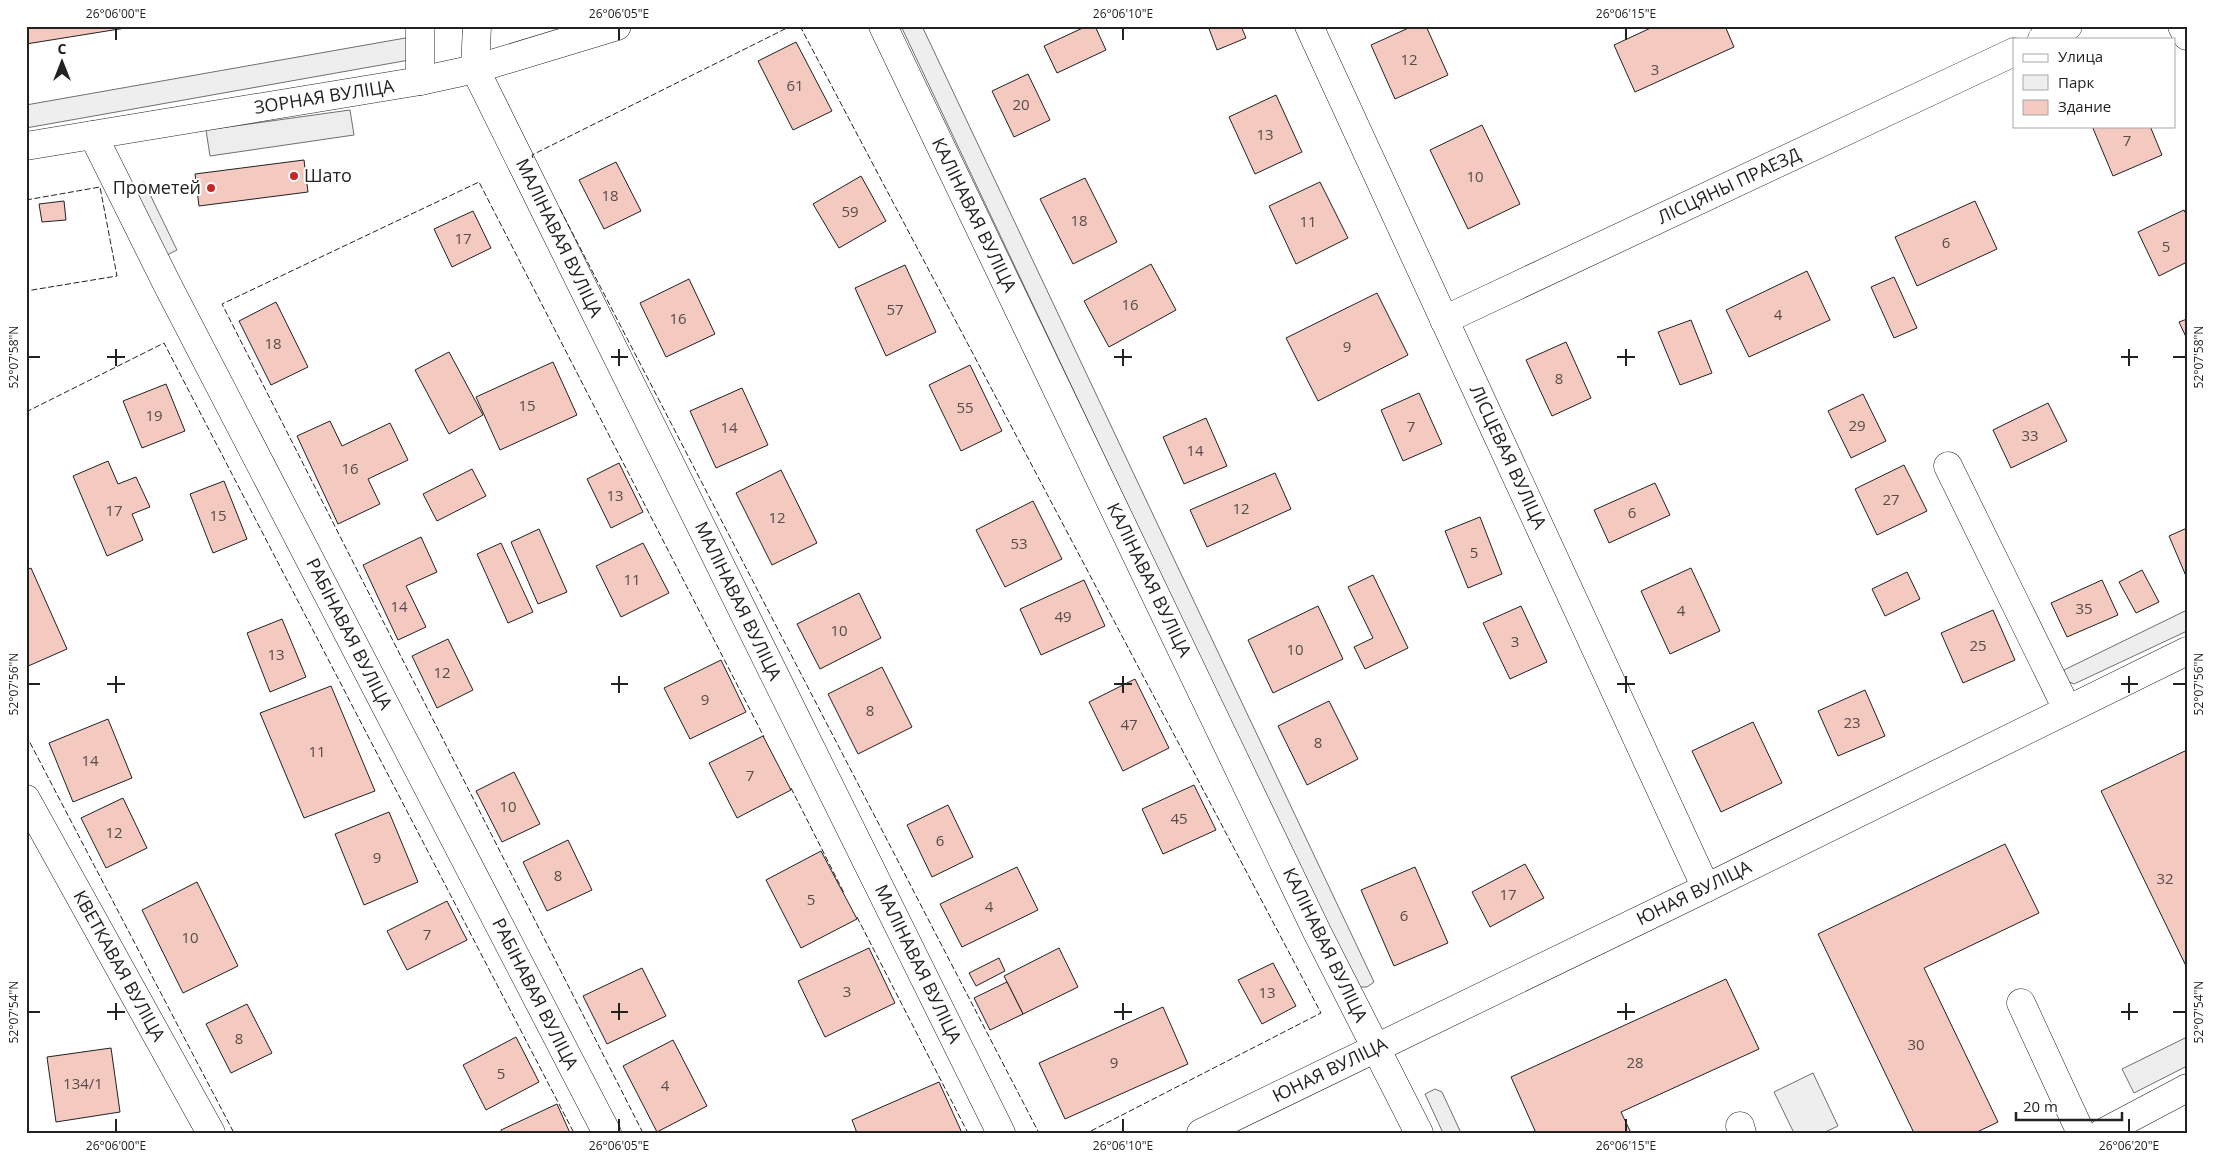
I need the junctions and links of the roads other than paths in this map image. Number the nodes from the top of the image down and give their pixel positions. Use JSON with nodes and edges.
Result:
{"nodes":[{"id":1,"x":420,"y":26,"type":"edge"},
{"id":2,"x":477,"y":26,"type":"edge"},
{"id":3,"x":617,"y":26,"type":"edge"},
{"id":4,"x":882,"y":26,"type":"edge"},
{"id":5,"x":1309,"y":26,"type":"edge"},
{"id":6,"x":2068,"y":26,"type":"edge"},
{"id":7,"x":2182,"y":26,"type":"edge"},
{"id":8,"x":2187,"y":36,"type":"edge"},
{"id":9,"x":2044,"y":38,"type":"edge"},
{"id":10,"x":2013,"y":52,"type":"edge"},
{"id":11,"x":475,"y":69,"type":"junction"},
{"id":12,"x":420,"y":81,"type":"junction"},
{"id":13,"x":93,"y":135,"type":"junction"},
{"id":14,"x":26,"y":146,"type":"edge"},
{"id":15,"x":1444,"y":320,"type":"junction"},
{"id":16,"x":1948,"y":466,"type":"dead end"},
{"id":17,"x":2187,"y":651,"type":"edge"},
{"id":18,"x":2067,"y":709,"type":"junction"},
{"id":19,"x":26,"y":799,"type":"edge"},
{"id":20,"x":1706,"y":888,"type":"junction"},
{"id":21,"x":2021,"y":1003,"type":"dead end"},
{"id":22,"x":1375,"y":1048,"type":"junction"},
{"id":23,"x":2187,"y":1088,"type":"edge"},
{"id":24,"x":211,"y":1133,"type":"edge"},
{"id":25,"x":607,"y":1133,"type":"edge"},
{"id":26,"x":1001,"y":1133,"type":"edge"},
{"id":27,"x":1201,"y":1133,"type":"edge"},
{"id":28,"x":1420,"y":1133,"type":"edge"},
{"id":29,"x":2081,"y":1133,"type":"edge"},
{"id":30,"x":2102,"y":1133,"type":"edge"}],
"edges":[{"from":1,"to":12,"type":"street"},
{"from":2,"to":11,"type":"street"},
{"from":3,"to":11,"type":"street","name":"ЗОРНАЯ ВУЛІЦА"},
{"from":4,"to":22,"type":"street","name":"КАЛІНАВАЯ ВУЛІЦА"},
{"from":5,"to":15,"type":"street","name":"ЛІСЦЕВАЯ ВУЛІЦА"},
{"from":6,"to":9,"type":"street"},
{"from":7,"to":8,"type":"street"},
{"from":10,"to":15,"type":"street","name":"ЛІСЦЯНЫ ПРАЕЗД"},
{"from":11,"to":12,"type":"street","name":"ЗОРНАЯ ВУЛІЦА"},
{"from":11,"to":26,"type":"street","name":"МАЛІНАВАЯ ВУЛІЦА"},
{"from":12,"to":13,"type":"street","name":"ЗОРНАЯ ВУЛІЦА"},
{"from":13,"to":14,"type":"street","name":"ЗОРНАЯ ВУЛІЦА"},
{"from":13,"to":25,"type":"street","name":"РАБІНАВАЯ ВУЛІЦА"},
{"from":15,"to":20,"type":"street","name":"ЛІСЦЕВАЯ ВУЛІЦА"},
{"from":16,"to":18,"type":"street"},
{"from":17,"to":18,"type":"street","name":"ЮНАЯ ВУЛІЦА"},
{"from":18,"to":20,"type":"street","name":"ЮНАЯ ВУЛІЦА"},
{"from":19,"to":24,"type":"street","name":"КВЕТКАВАЯ ВУЛІЦА"},
{"from":20,"to":22,"type":"street","name":"ЮНАЯ ВУЛІЦА"},
{"from":21,"to":29,"type":"street"},
{"from":22,"to":27,"type":"street","name":"ЮНАЯ ВУЛІЦА"},
{"from":22,"to":28,"type":"street","name":"КАЛІНАВАЯ ВУЛІЦА"},
{"from":23,"to":30,"type":"street"}]}
